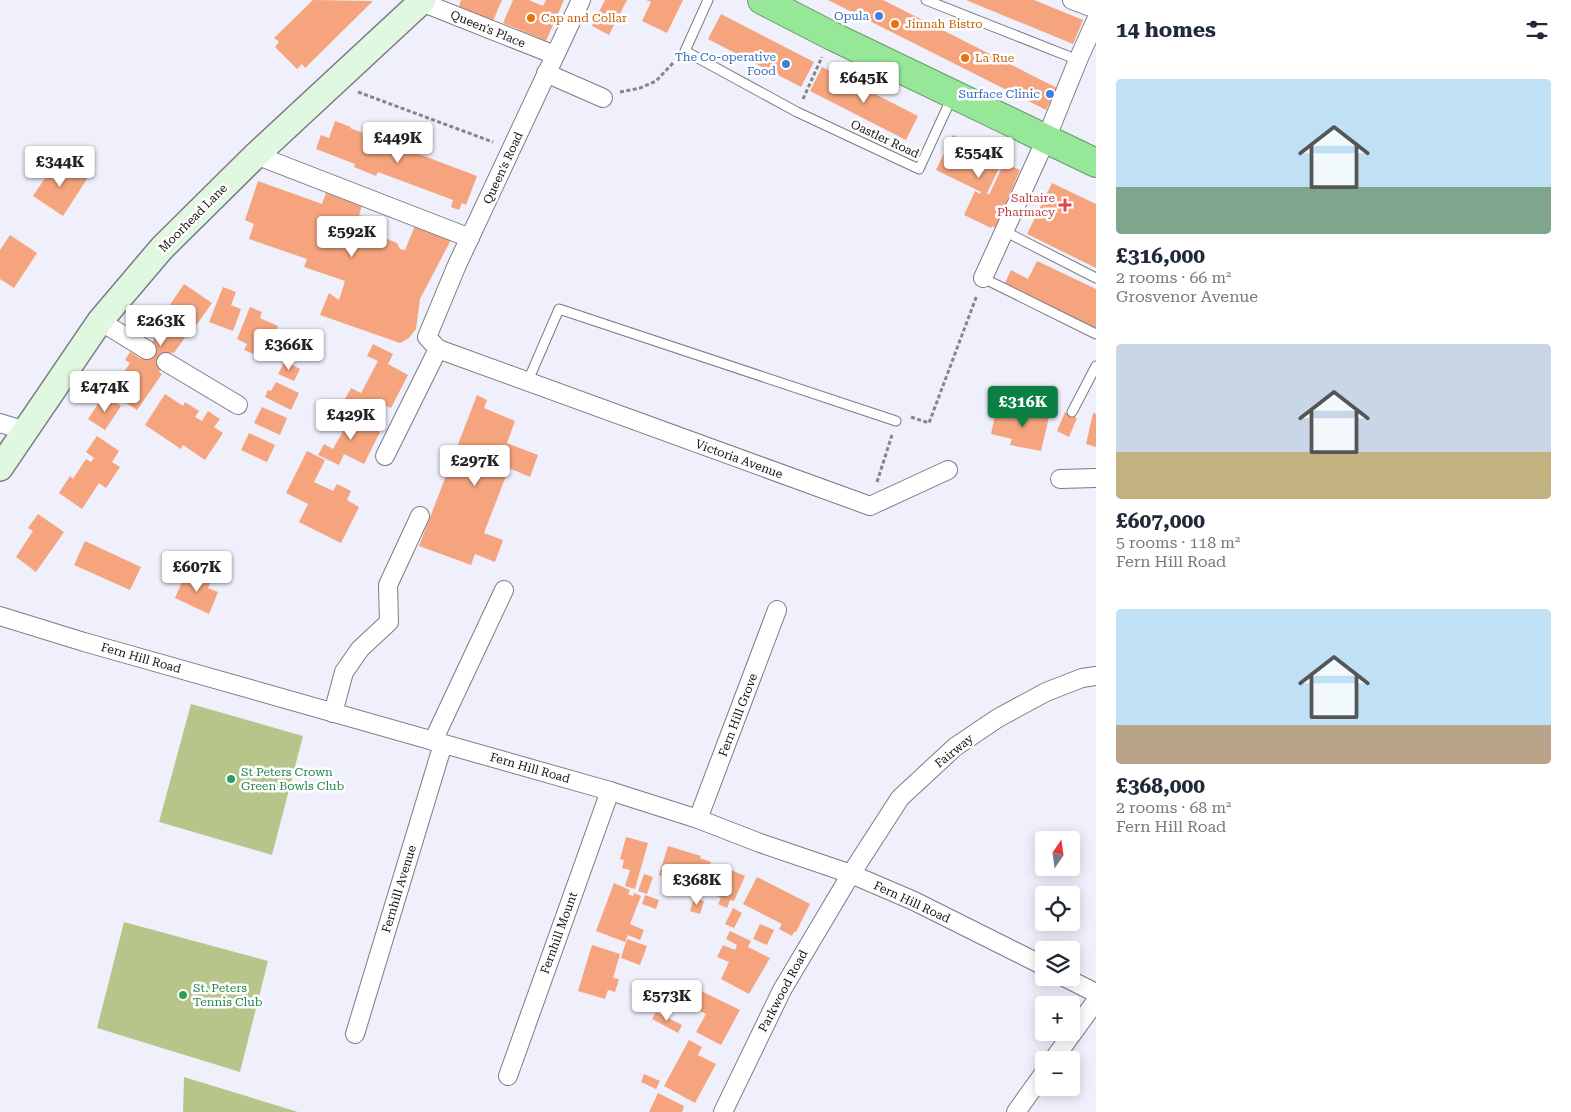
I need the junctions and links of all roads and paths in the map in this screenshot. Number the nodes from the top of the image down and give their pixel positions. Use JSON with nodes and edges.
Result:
{"nodes":[{"id":1,"x":582,"y":0,"type":"edge"},
{"id":2,"x":708,"y":0,"type":"edge"},
{"id":3,"x":762,"y":0,"type":"edge"},
{"id":4,"x":926,"y":0,"type":"edge"},
{"id":5,"x":1072,"y":0,"type":"edge"},
{"id":6,"x":422,"y":1,"type":"edge"},
{"id":7,"x":1096,"y":9,"type":"edge"},
{"id":8,"x":1096,"y":20,"type":"edge"},
{"id":9,"x":832,"y":36,"type":"junction"},
{"id":10,"x":685,"y":51,"type":"junction"},
{"id":11,"x":555,"y":55,"type":"junction"},
{"id":12,"x":1078,"y":60,"type":"junction"},
{"id":13,"x":546,"y":73,"type":"junction"},
{"id":14,"x":334,"y":84,"type":"junction"},
{"id":15,"x":954,"y":95,"type":"junction"},
{"id":16,"x":603,"y":98,"type":"joint"},
{"id":17,"x":797,"y":112,"type":"junction"},
{"id":18,"x":1046,"y":139,"type":"junction"},
{"id":19,"x":513,"y":149,"type":"junction"},
{"id":20,"x":256,"y":155,"type":"junction"},
{"id":21,"x":1096,"y":163,"type":"edge"},
{"id":22,"x":1004,"y":231,"type":"junction"},
{"id":23,"x":470,"y":238,"type":"junction"},
{"id":24,"x":983,"y":278,"type":"junction"},
{"id":25,"x":1096,"y":278,"type":"edge"},
{"id":26,"x":100,"y":321,"type":"junction"},
{"id":27,"x":1096,"y":334,"type":"edge"},
{"id":28,"x":433,"y":343,"type":"junction"},
{"id":29,"x":147,"y":350,"type":"dead end"},
{"id":30,"x":166,"y":362,"type":"dead end"},
{"id":31,"x":1096,"y":366,"type":"edge"},
{"id":32,"x":527,"y":383,"type":"junction"},
{"id":33,"x":238,"y":405,"type":"dead end"},
{"id":34,"x":1072,"y":412,"type":"dead end"},
{"id":35,"x":896,"y":422,"type":"junction"},
{"id":36,"x":0,"y":423,"type":"edge"},
{"id":37,"x":26,"y":431,"type":"junction"},
{"id":38,"x":385,"y":456,"type":"dead end"},
{"id":39,"x":0,"y":468,"type":"edge"},
{"id":40,"x":948,"y":470,"type":"dead end"},
{"id":41,"x":1060,"y":478,"type":"dead end"},
{"id":42,"x":1096,"y":478,"type":"edge"},
{"id":43,"x":870,"y":506,"type":"junction"},
{"id":44,"x":420,"y":516,"type":"dead end"},
{"id":45,"x":504,"y":590,"type":"dead end"},
{"id":46,"x":777,"y":610,"type":"dead end"},
{"id":47,"x":0,"y":616,"type":"edge"},
{"id":48,"x":1096,"y":676,"type":"edge"},
{"id":49,"x":333,"y":713,"type":"junction"},
{"id":50,"x":438,"y":742,"type":"junction"},
{"id":51,"x":610,"y":791,"type":"junction"},
{"id":52,"x":698,"y":819,"type":"junction"},
{"id":53,"x":851,"y":874,"type":"junction"},
{"id":54,"x":1035,"y":962,"type":"edge"},
{"id":55,"x":1080,"y":985,"type":"edge"},
{"id":56,"x":1096,"y":993,"type":"edge"},
{"id":57,"x":1096,"y":1001,"type":"edge"},
{"id":58,"x":355,"y":1034,"type":"dead end"},
{"id":59,"x":1060,"y":1051,"type":"edge"},
{"id":60,"x":508,"y":1076,"type":"dead end"},
{"id":61,"x":1035,"y":1086,"type":"edge"},
{"id":62,"x":723,"y":1112,"type":"edge"},
{"id":63,"x":1016,"y":1112,"type":"edge"}],
"edges":[{"from":1,"to":11,"type":"street","name":"Queen's Road"},
{"from":2,"to":10,"type":"lane"},
{"from":3,"to":9,"type":"highway"},
{"from":4,"to":12,"type":"lane"},
{"from":5,"to":7,"type":"street"},
{"from":6,"to":11,"type":"street","name":"Queen's Place"},
{"from":6,"to":14,"type":"street","name":"Moorhead Lane"},
{"from":8,"to":12,"type":"street"},
{"from":9,"to":15,"type":"highway"},
{"from":9,"to":17,"type":"path"},
{"from":10,"to":16,"type":"path"},
{"from":10,"to":17,"type":"lane","name":"Oastler Road"},
{"from":11,"to":13,"type":"street","name":"Queen's Road"},
{"from":12,"to":18,"type":"street"},
{"from":13,"to":16,"type":"street"},
{"from":13,"to":19,"type":"street","name":"Queen's Road"},
{"from":14,"to":19,"type":"path"},
{"from":14,"to":20,"type":"street","name":"Moorhead Lane"},
{"from":15,"to":17,"type":"lane","name":"Oastler Road"},
{"from":15,"to":18,"type":"highway"},
{"from":18,"to":21,"type":"highway"},
{"from":18,"to":22,"type":"street"},
{"from":19,"to":23,"type":"street","name":"Queen's Road"},
{"from":20,"to":23,"type":"street"},
{"from":20,"to":26,"type":"street","name":"Moorhead Lane"},
{"from":22,"to":24,"type":"street"},
{"from":22,"to":25,"type":"lane"},
{"from":23,"to":28,"type":"street","name":"Queen's Road"},
{"from":24,"to":27,"type":"lane"},
{"from":24,"to":35,"type":"path"},
{"from":26,"to":29,"type":"street"},
{"from":26,"to":37,"type":"street","name":"Moorhead Lane"},
{"from":28,"to":32,"type":"street","name":"Victoria Avenue"},
{"from":28,"to":38,"type":"street","name":"Queen's Road"},
{"from":30,"to":33,"type":"street"},
{"from":31,"to":34,"type":"lane"},
{"from":32,"to":35,"type":"lane"},
{"from":32,"to":43,"type":"street","name":"Victoria Avenue"},
{"from":35,"to":43,"type":"path"},
{"from":36,"to":37,"type":"street"},
{"from":37,"to":39,"type":"street","name":"Moorhead Lane"},
{"from":40,"to":43,"type":"street"},
{"from":41,"to":42,"type":"street"},
{"from":44,"to":49,"type":"street"},
{"from":45,"to":50,"type":"street","name":"Fernhill Avenue"},
{"from":46,"to":52,"type":"street","name":"Fern Hill Grove"},
{"from":47,"to":49,"type":"street","name":"Fern Hill Road"},
{"from":48,"to":53,"type":"street","name":"Fairway"},
{"from":49,"to":50,"type":"street","name":"Fern Hill Road"},
{"from":50,"to":51,"type":"street","name":"Fern Hill Road"},
{"from":50,"to":58,"type":"street","name":"Fernhill Avenue"},
{"from":51,"to":52,"type":"street","name":"Fern Hill Road"},
{"from":51,"to":60,"type":"street","name":"Fernhill Mount"},
{"from":52,"to":53,"type":"street","name":"Fern Hill Road"},
{"from":53,"to":54,"type":"street","name":"Fern Hill Road"},
{"from":53,"to":62,"type":"street","name":"Parkwood Road"},
{"from":55,"to":56,"type":"street"},
{"from":57,"to":59,"type":"street"},
{"from":61,"to":63,"type":"street"}]}
